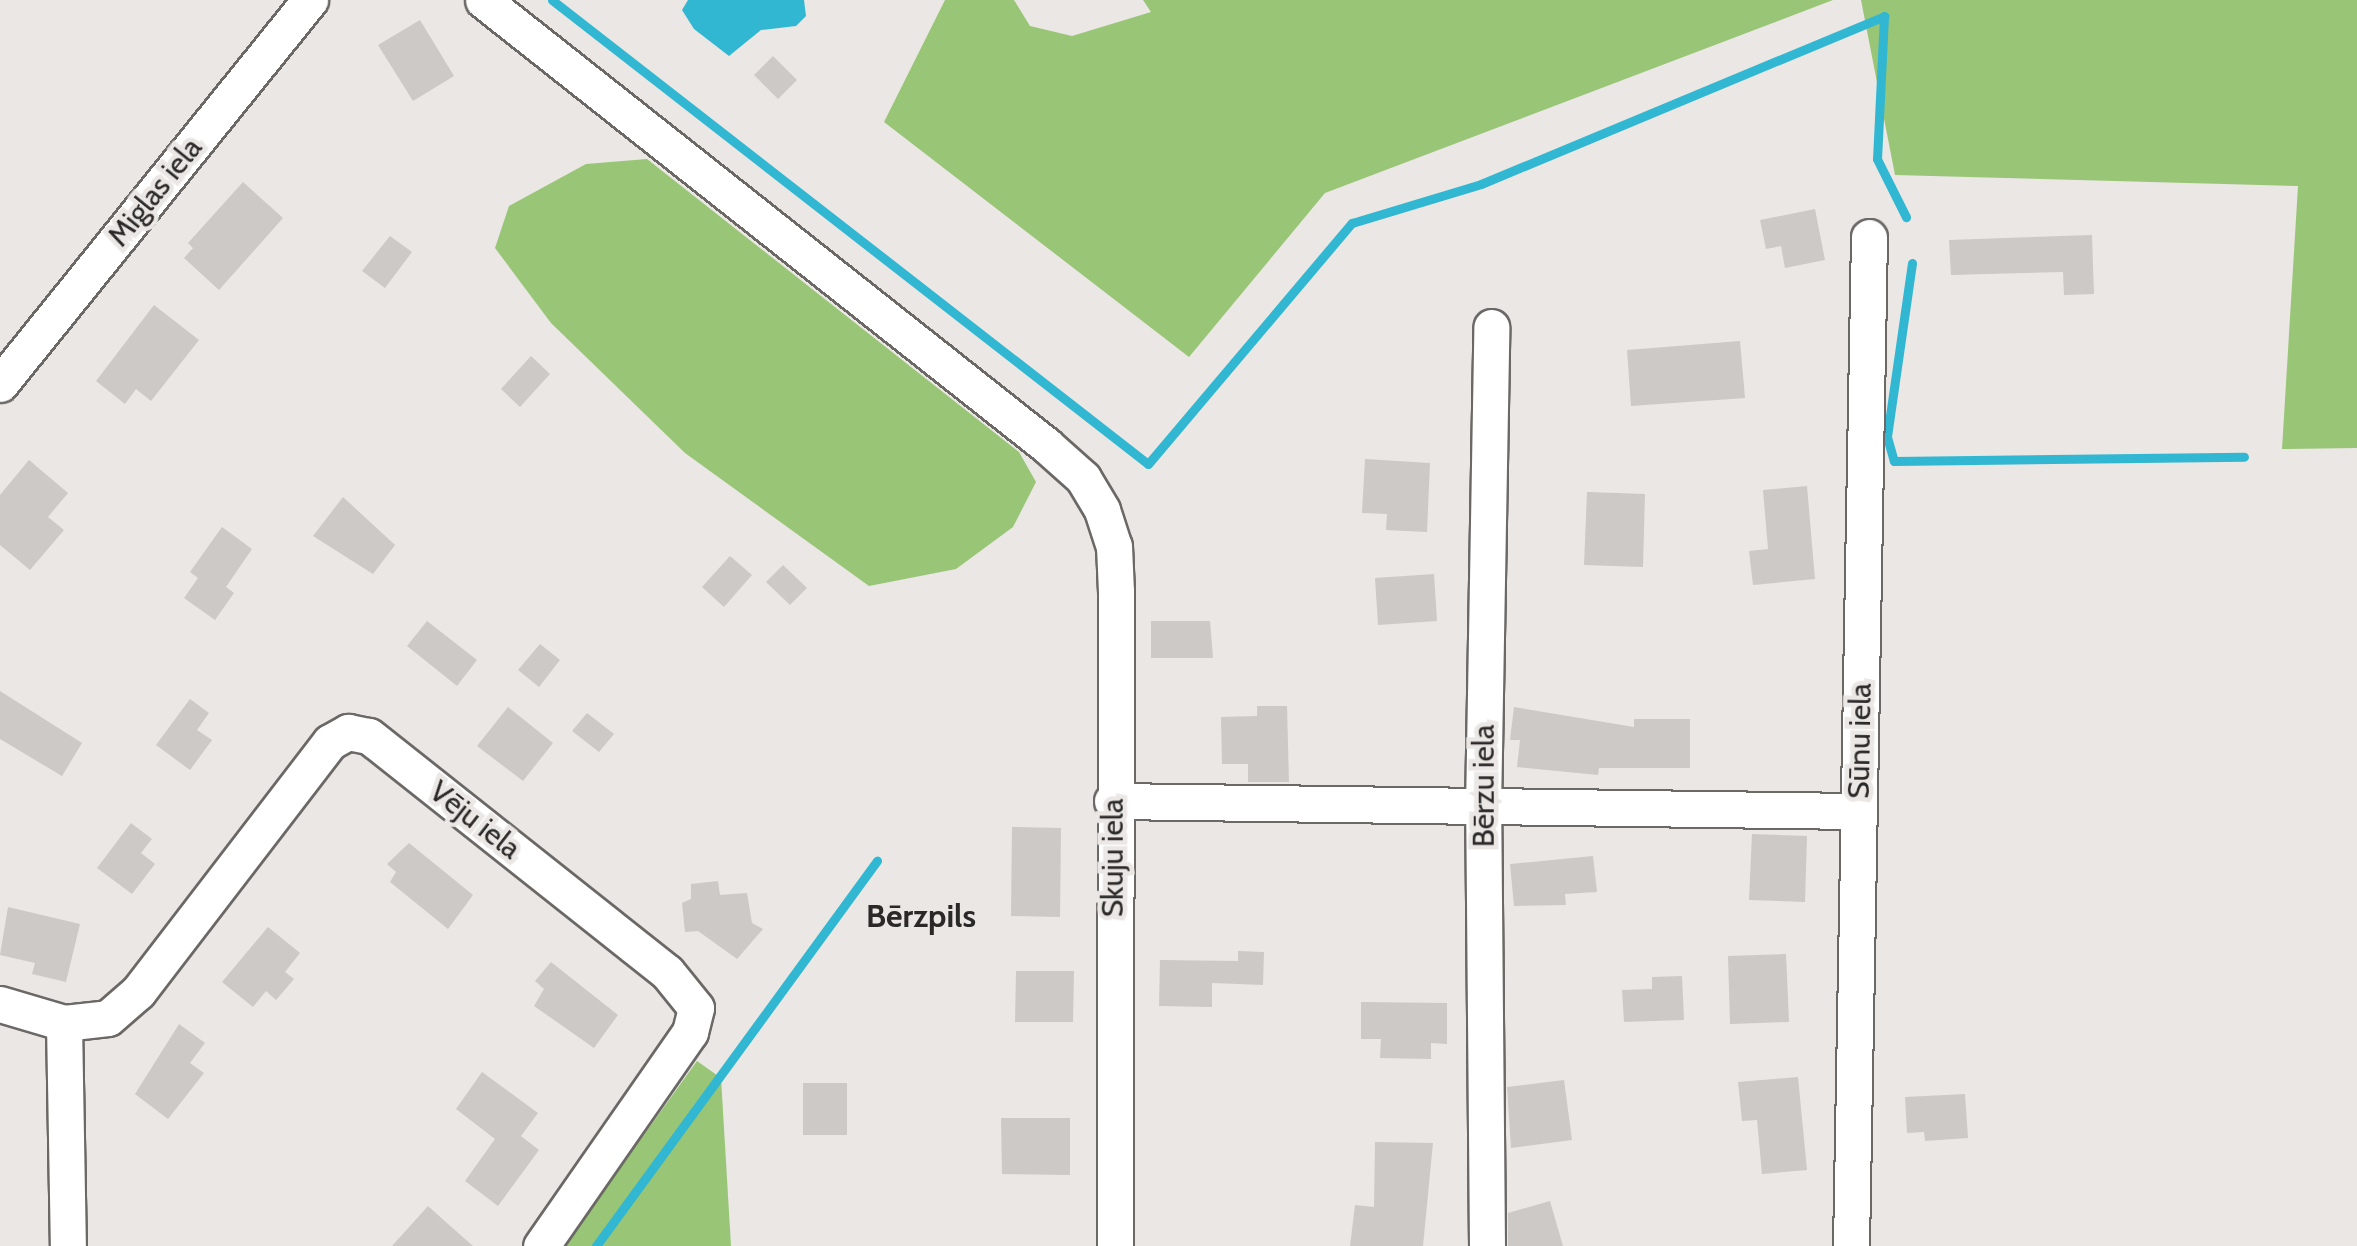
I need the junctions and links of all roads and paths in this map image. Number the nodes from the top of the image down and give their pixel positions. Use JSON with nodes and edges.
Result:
{"nodes":[{"id":1,"x":310,"y":0,"type":"edge"},
{"id":2,"x":483,"y":0,"type":"edge"},
{"id":3,"x":1868,"y":237,"type":"dead end"},
{"id":4,"x":1490,"y":327,"type":"dead end"},
{"id":5,"x":0,"y":384,"type":"edge"},
{"id":6,"x":1112,"y":801,"type":"junction"},
{"id":7,"x":1483,"y":809,"type":"junction"},
{"id":8,"x":1858,"y":811,"type":"junction"},
{"id":9,"x":0,"y":1004,"type":"edge"},
{"id":10,"x":64,"y":1023,"type":"junction"},
{"id":11,"x":68,"y":1246,"type":"edge"},
{"id":12,"x":541,"y":1246,"type":"edge"},
{"id":13,"x":1115,"y":1246,"type":"edge"},
{"id":14,"x":1487,"y":1246,"type":"edge"},
{"id":15,"x":1851,"y":1246,"type":"edge"}],
"edges":[{"from":1,"to":5,"type":"street","name":"Miglas iela"},
{"from":2,"to":6,"type":"street","name":"Skuju iela"},
{"from":3,"to":8,"type":"street","name":"Sūnu iela"},
{"from":4,"to":7,"type":"street","name":"Bērzu iela"},
{"from":6,"to":7,"type":"street"},
{"from":6,"to":13,"type":"street","name":"Skuju iela"},
{"from":7,"to":8,"type":"street"},
{"from":7,"to":14,"type":"street","name":"Bērzu iela"},
{"from":8,"to":15,"type":"street","name":"Sūnu iela"},
{"from":9,"to":10,"type":"street","name":"Vēju iela"},
{"from":10,"to":11,"type":"street"},
{"from":10,"to":12,"type":"street","name":"Vēju iela"}]}
